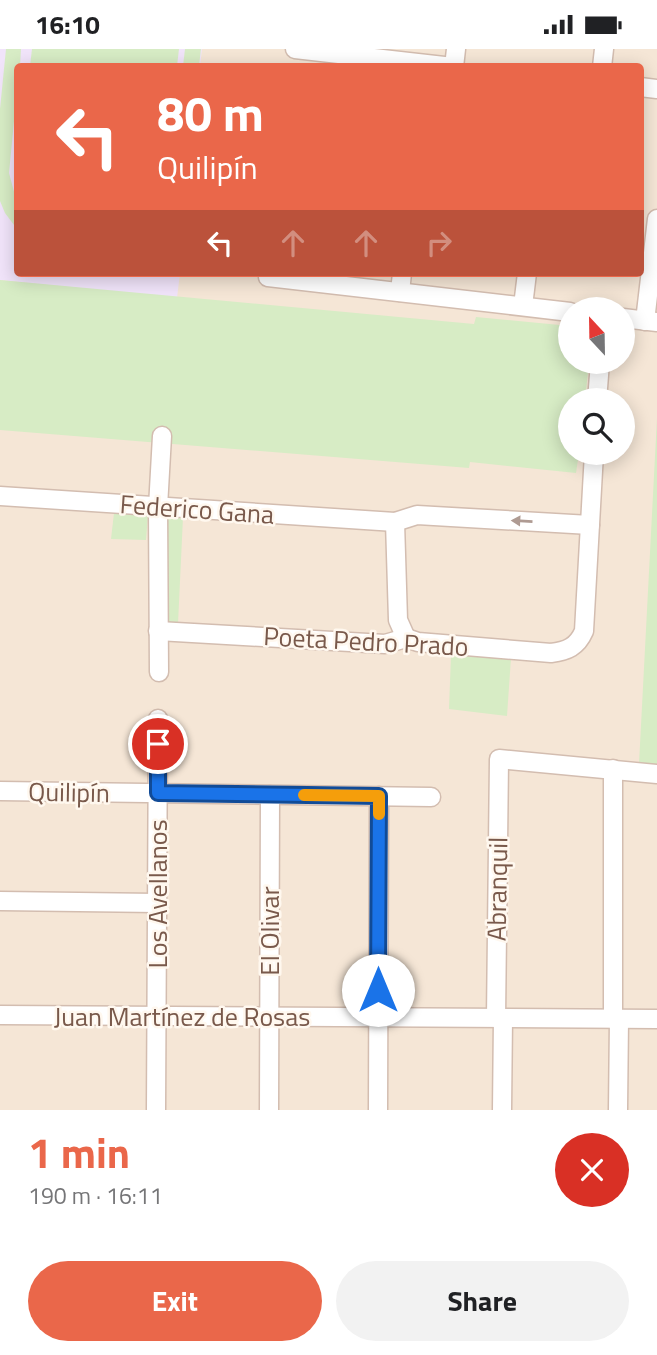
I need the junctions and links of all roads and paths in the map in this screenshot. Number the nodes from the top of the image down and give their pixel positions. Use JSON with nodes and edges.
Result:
{"nodes":[{"id":1,"x":295,"y":49,"type":"edge"},
{"id":2,"x":410,"y":63,"type":"edge"},
{"id":3,"x":657,"y":219,"type":"edge"},
{"id":4,"x":284,"y":277,"type":"edge"},
{"id":5,"x":402,"y":277,"type":"edge"},
{"id":6,"x":527,"y":277,"type":"edge"},
{"id":7,"x":400,"y":292,"type":"junction"},
{"id":8,"x":523,"y":306,"type":"junction"},
{"id":9,"x":558,"y":310,"type":"edge"},
{"id":10,"x":651,"y":321,"type":"edge"},
{"id":11,"x":162,"y":436,"type":"dead end"},
{"id":12,"x":593,"y":465,"type":"edge"},
{"id":13,"x":0,"y":496,"type":"edge"},
{"id":14,"x":158,"y":507,"type":"junction"},
{"id":15,"x":395,"y":522,"type":"junction"},
{"id":16,"x":590,"y":525,"type":"junction"},
{"id":17,"x":158,"y":631,"type":"junction"},
{"id":18,"x":406,"y":638,"type":"junction"},
{"id":19,"x":159,"y":672,"type":"dead end"},
{"id":20,"x":158,"y":719,"type":"dead end"},
{"id":21,"x":613,"y":769,"type":"junction"},
{"id":22,"x":657,"y":774,"type":"edge"},
{"id":23,"x":0,"y":791,"type":"edge"},
{"id":24,"x":158,"y":793,"type":"junction"},
{"id":25,"x":270,"y":795,"type":"junction"},
{"id":26,"x":379,"y":796,"type":"junction"},
{"id":27,"x":431,"y":797,"type":"dead end"},
{"id":28,"x":0,"y":901,"type":"edge"},
{"id":29,"x":157,"y":903,"type":"junction"},
{"id":30,"x":0,"y":1015,"type":"edge"},
{"id":31,"x":157,"y":1016,"type":"junction"},
{"id":32,"x":269,"y":1017,"type":"junction"},
{"id":33,"x":378,"y":1018,"type":"junction"},
{"id":34,"x":500,"y":1019,"type":"junction"},
{"id":35,"x":616,"y":1019,"type":"junction"},
{"id":36,"x":657,"y":1020,"type":"edge"},
{"id":37,"x":156,"y":1110,"type":"edge"},
{"id":38,"x":269,"y":1110,"type":"edge"},
{"id":39,"x":378,"y":1110,"type":"edge"},
{"id":40,"x":502,"y":1110,"type":"edge"},
{"id":41,"x":618,"y":1110,"type":"edge"}],
"edges":[{"from":1,"to":2,"type":"street"},
{"from":3,"to":10,"type":"street"},
{"from":4,"to":7,"type":"street"},
{"from":5,"to":7,"type":"street"},
{"from":6,"to":8,"type":"street"},
{"from":7,"to":8,"type":"street"},
{"from":8,"to":9,"type":"street"},
{"from":11,"to":14,"type":"street"},
{"from":12,"to":16,"type":"street"},
{"from":13,"to":14,"type":"street","name":"Federico Gana"},
{"from":14,"to":15,"type":"street","name":"Federico Gana"},
{"from":14,"to":17,"type":"street"},
{"from":16,"to":15,"type":"street","name":"Federico Gana","one_way":true},
{"from":15,"to":18,"type":"street"},
{"from":16,"to":18,"type":"street","name":"Poeta Pedro Prado"},
{"from":17,"to":18,"type":"street","name":"Poeta Pedro Prado"},
{"from":17,"to":19,"type":"street"},
{"from":20,"to":24,"type":"street","name":"Los Avellanos"},
{"from":21,"to":22,"type":"street"},
{"from":21,"to":34,"type":"street","name":"Abranquil"},
{"from":21,"to":35,"type":"street"},
{"from":23,"to":24,"type":"street","name":"Quilipín"},
{"from":24,"to":25,"type":"street","name":"Quilipín"},
{"from":24,"to":29,"type":"street","name":"Los Avellanos"},
{"from":25,"to":26,"type":"street","name":"Quilipín"},
{"from":25,"to":32,"type":"street","name":"El Olivar"},
{"from":26,"to":27,"type":"street","name":"Quilipín"},
{"from":26,"to":33,"type":"street"},
{"from":28,"to":29,"type":"street"},
{"from":29,"to":31,"type":"street","name":"Los Avellanos"},
{"from":30,"to":31,"type":"street","name":"Juan Martínez de Rosas"},
{"from":31,"to":32,"type":"street","name":"Juan Martínez de Rosas"},
{"from":31,"to":37,"type":"street","name":"Los Avellanos"},
{"from":32,"to":33,"type":"street","name":"Juan Martínez de Rosas"},
{"from":32,"to":38,"type":"street","name":"El Olivar"},
{"from":33,"to":34,"type":"street","name":"Juan Martínez de Rosas"},
{"from":33,"to":39,"type":"street"},
{"from":34,"to":35,"type":"street","name":"Juan Martínez de Rosas"},
{"from":34,"to":40,"type":"street","name":"Abranquil"},
{"from":35,"to":36,"type":"street","name":"Juan Martínez de Rosas"},
{"from":35,"to":41,"type":"street"}]}
